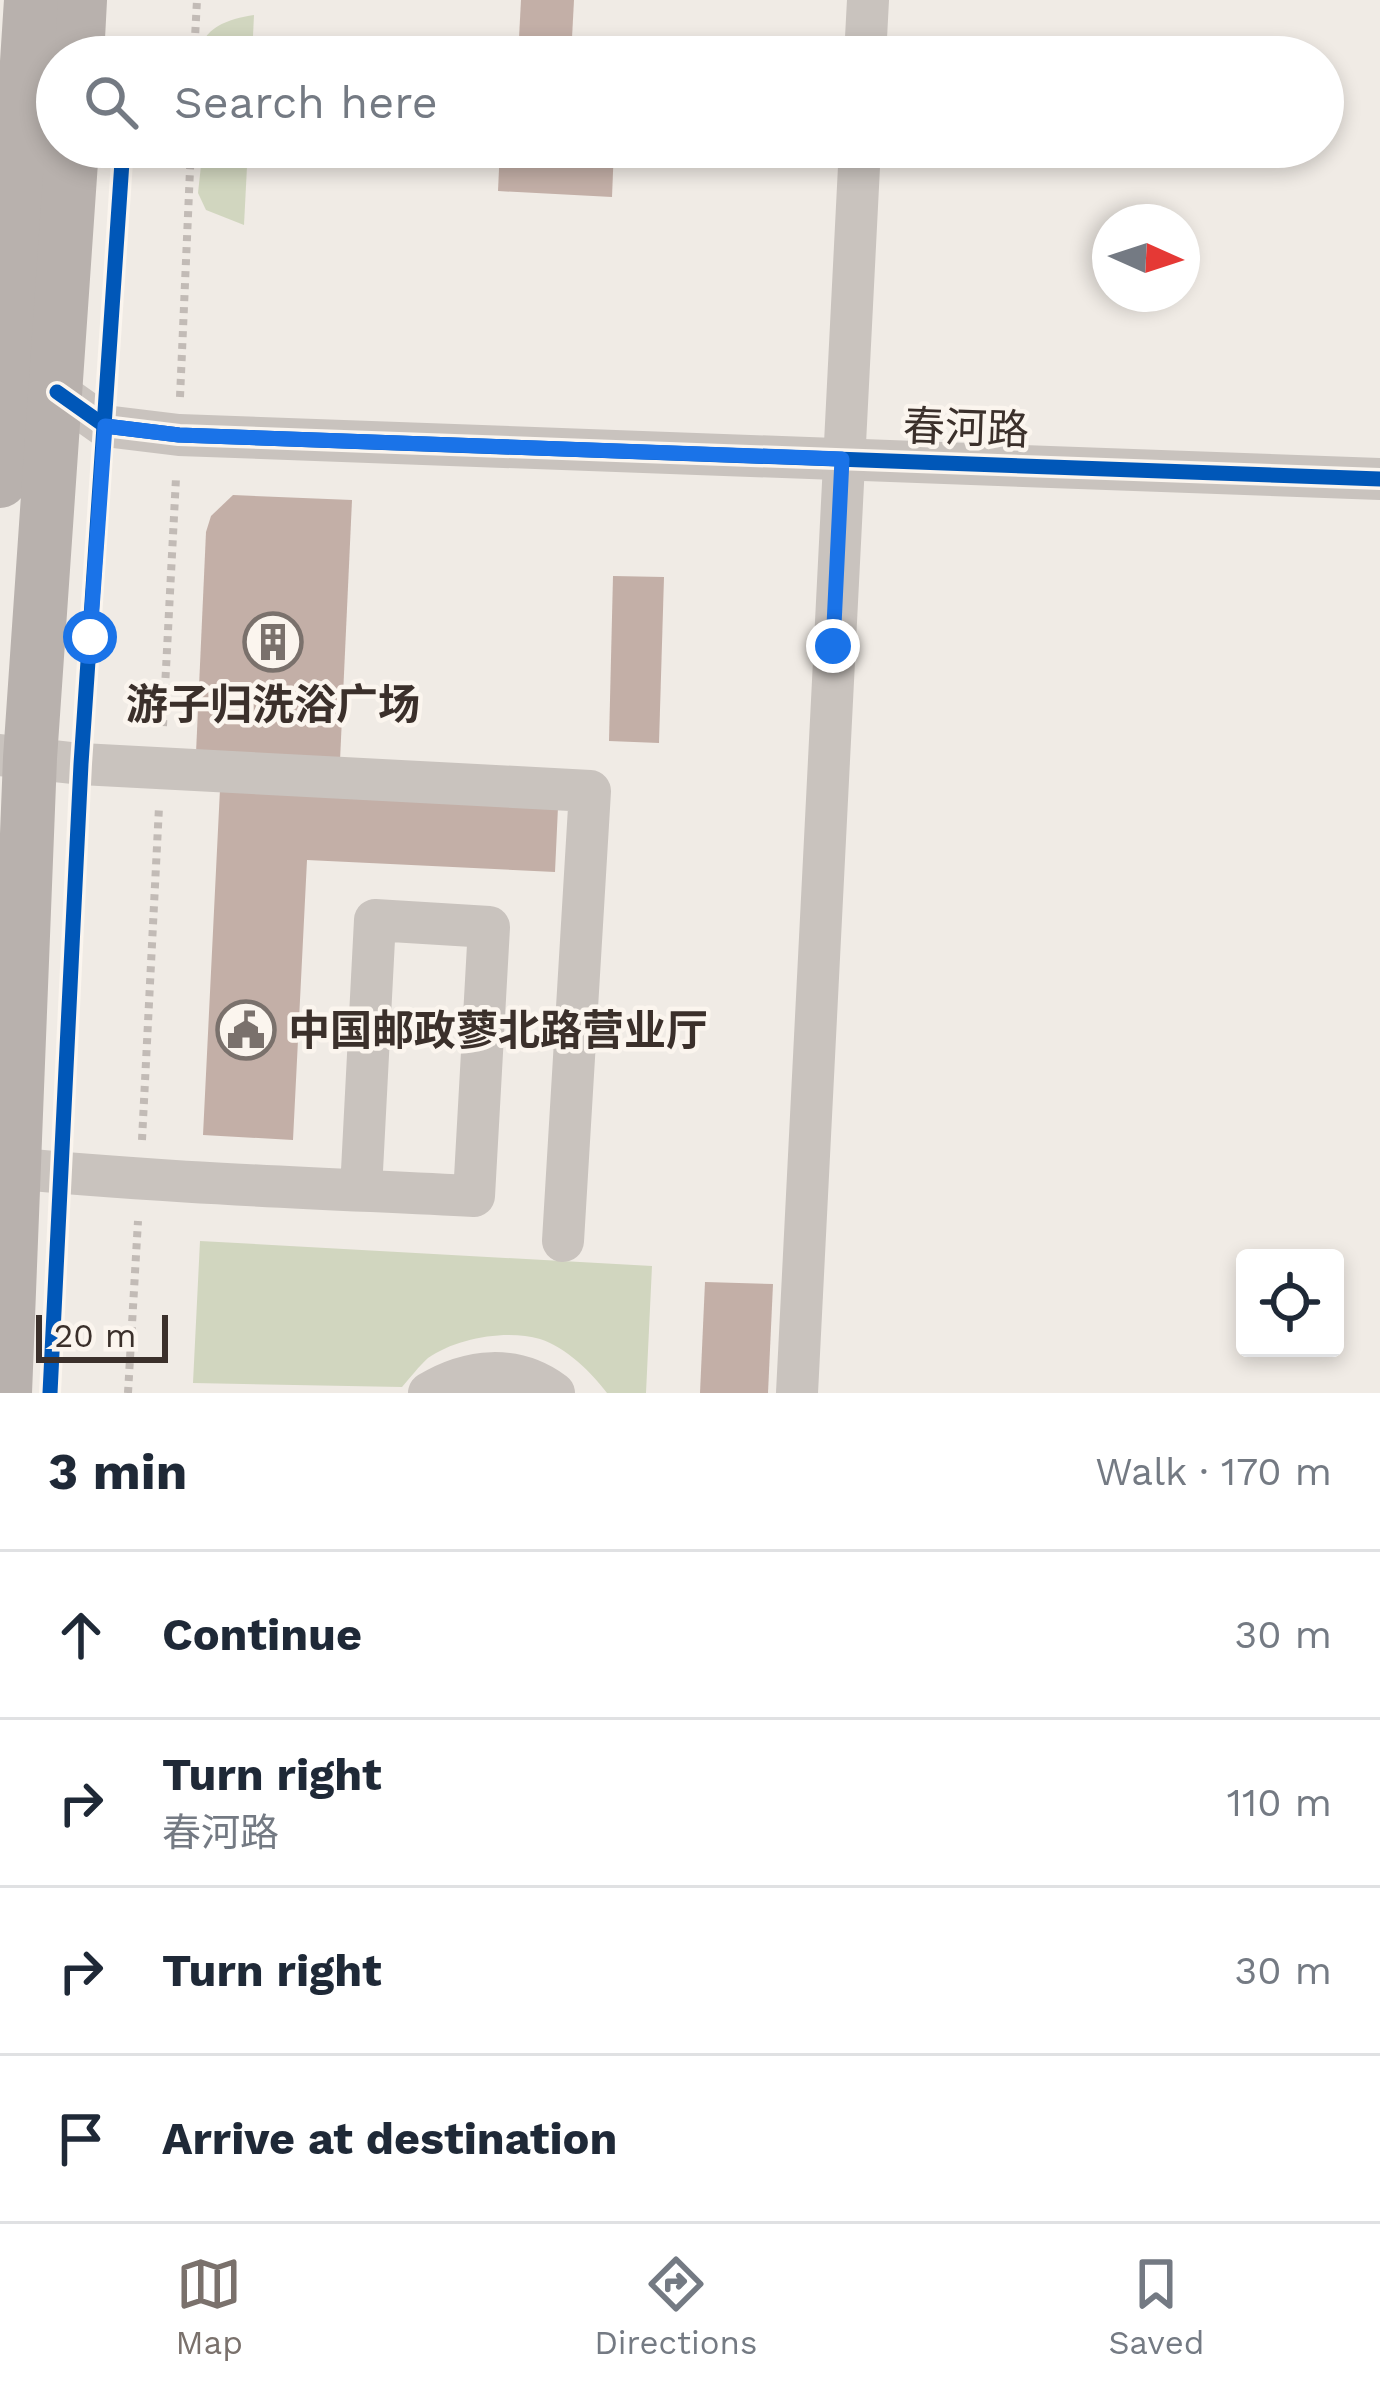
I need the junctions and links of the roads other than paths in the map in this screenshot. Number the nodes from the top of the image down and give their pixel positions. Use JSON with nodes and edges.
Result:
{"nodes":[{"id":1,"x":32,"y":0,"type":"edge"},
{"id":2,"x":80,"y":0,"type":"edge"},
{"id":3,"x":868,"y":0,"type":"edge"},
{"id":4,"x":78,"y":36,"type":"edge"},
{"id":5,"x":866,"y":36,"type":"edge"},
{"id":6,"x":71,"y":168,"type":"edge"},
{"id":7,"x":859,"y":168,"type":"edge"},
{"id":8,"x":57,"y":392,"type":"junction"},
{"id":9,"x":842,"y":459,"type":"junction"},
{"id":10,"x":1380,"y":479,"type":"edge"},
{"id":11,"x":0,"y":482,"type":"edge"},
{"id":12,"x":15,"y":757,"type":"edge"},
{"id":13,"x":6,"y":1167,"type":"edge"},
{"id":14,"x":361,"y":1190,"type":"junction"},
{"id":15,"x":563,"y":1241,"type":"dead end"},
{"id":16,"x":5,"y":1393,"type":"edge"},
{"id":17,"x":429,"y":1393,"type":"edge"},
{"id":18,"x":554,"y":1393,"type":"edge"},
{"id":19,"x":797,"y":1393,"type":"edge"}],
"edges":[{"from":1,"to":11,"type":"main road"},
{"from":2,"to":4,"type":"main road"},
{"from":3,"to":5,"type":"street"},
{"from":6,"to":8,"type":"main road"},
{"from":7,"to":9,"type":"street"},
{"from":8,"to":9,"type":"street","name":"春河路"},
{"from":8,"to":12,"type":"main road"},
{"from":9,"to":10,"type":"street","name":"春河路"},
{"from":9,"to":19,"type":"street"},
{"from":12,"to":13,"type":"main road"},
{"from":12,"to":15,"type":"street"},
{"from":13,"to":14,"type":"street"},
{"from":13,"to":16,"type":"main road"},
{"from":14,"to":14,"type":"street"},
{"from":17,"to":18,"type":"street"}]}
